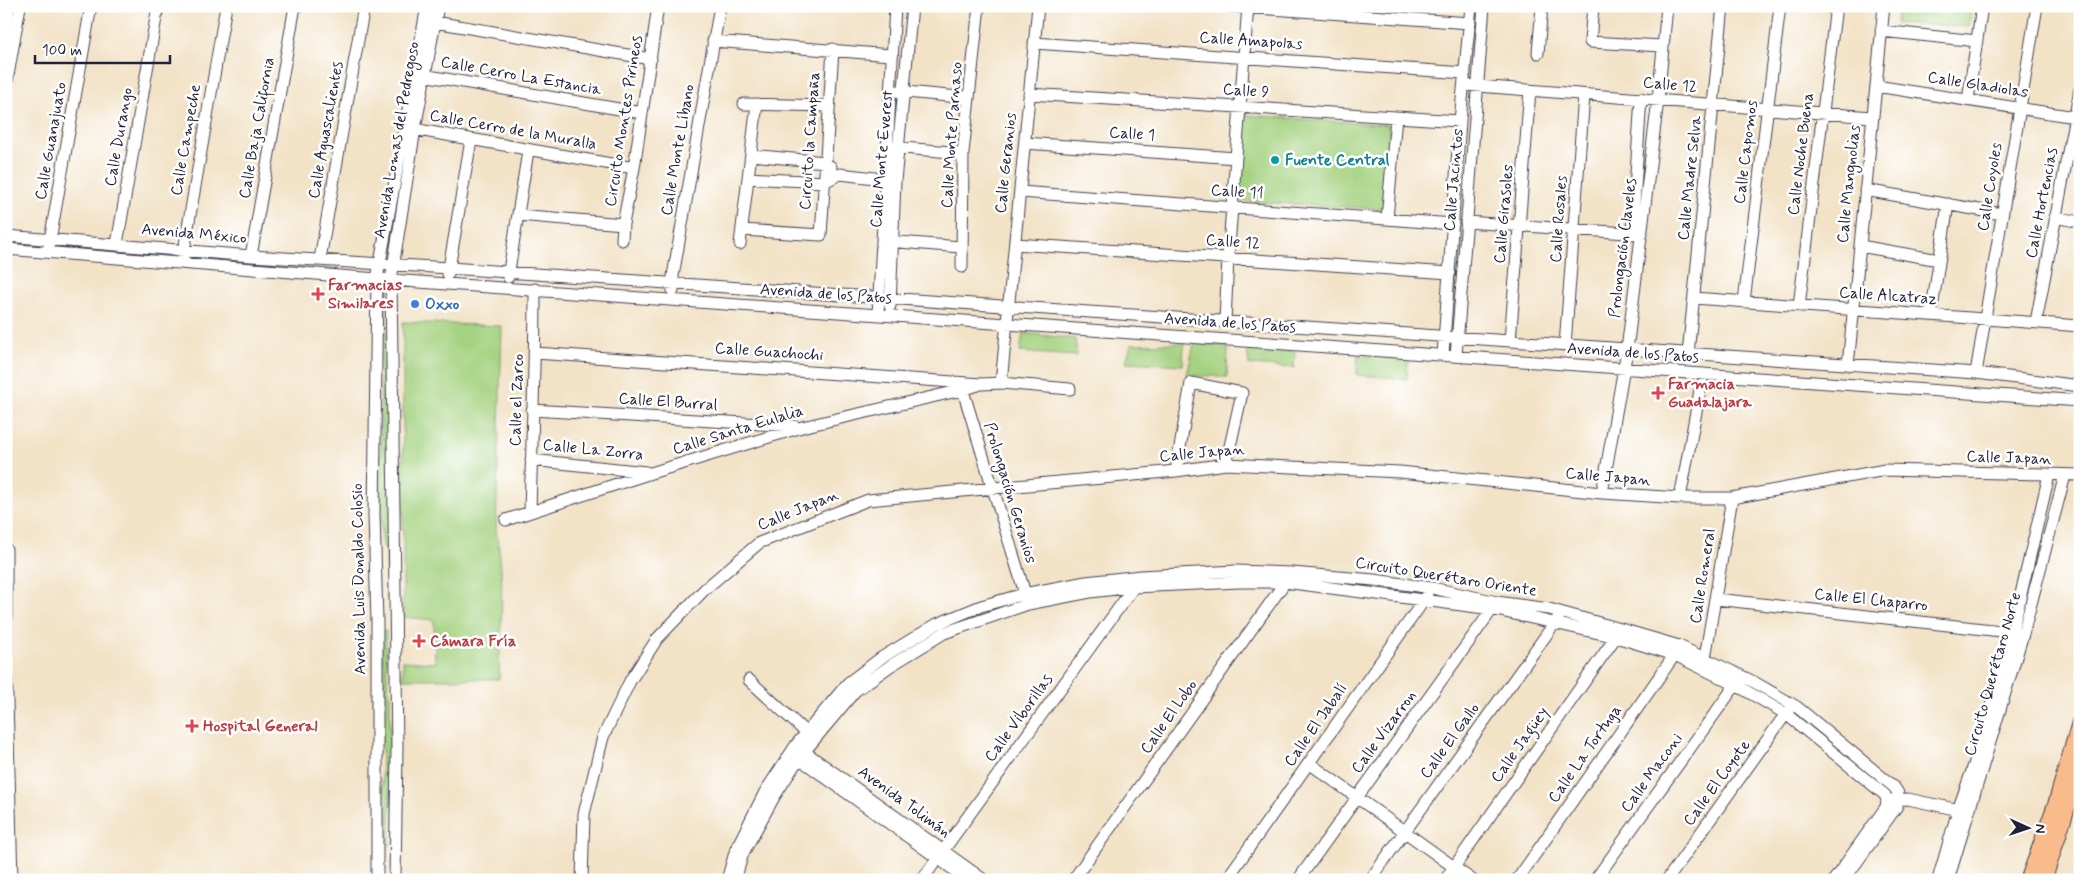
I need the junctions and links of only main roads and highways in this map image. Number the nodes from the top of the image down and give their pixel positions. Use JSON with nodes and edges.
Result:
{"nodes":[{"id":1,"x":2080,"y":721,"type":"edge"},
{"id":2,"x":2080,"y":768,"type":"edge"},
{"id":3,"x":2028,"y":880,"type":"edge"},
{"id":4,"x":2044,"y":880,"type":"edge"}],
"edges":[{"from":1,"to":3,"type":"main road"},
{"from":2,"to":4,"type":"main road"}]}
